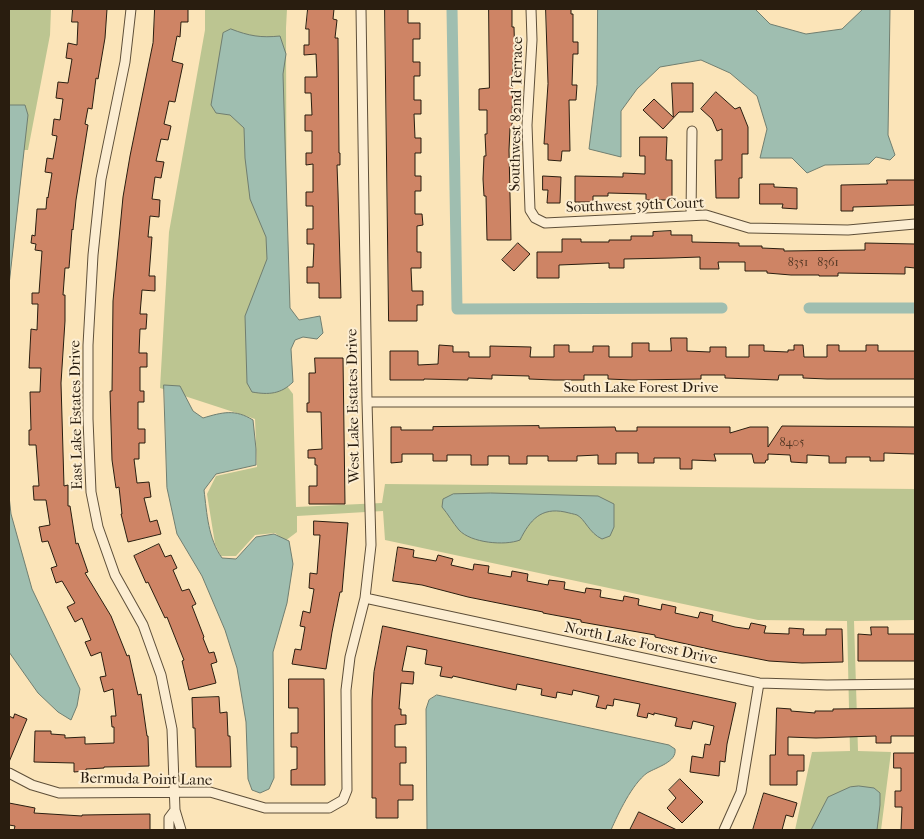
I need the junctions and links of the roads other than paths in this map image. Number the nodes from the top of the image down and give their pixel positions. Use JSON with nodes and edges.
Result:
{"nodes":[{"id":1,"x":131,"y":9,"type":"edge"},
{"id":2,"x":361,"y":9,"type":"edge"},
{"id":3,"x":531,"y":9,"type":"edge"},
{"id":4,"x":692,"y":131,"type":"dead end"},
{"id":5,"x":692,"y":216,"type":"junction"},
{"id":6,"x":535,"y":218,"type":"joint"},
{"id":7,"x":915,"y":224,"type":"edge"},
{"id":8,"x":367,"y":402,"type":"junction"},
{"id":9,"x":915,"y":402,"type":"edge"},
{"id":10,"x":365,"y":598,"type":"junction"},
{"id":11,"x":759,"y":683,"type":"junction"},
{"id":12,"x":915,"y":684,"type":"edge"},
{"id":13,"x":9,"y":773,"type":"edge"},
{"id":14,"x":175,"y":793,"type":"junction"},
{"id":15,"x":343,"y":800,"type":"joint"},
{"id":16,"x":175,"y":810,"type":"junction"},
{"id":17,"x":169,"y":830,"type":"edge"},
{"id":18,"x":181,"y":830,"type":"edge"},
{"id":19,"x":724,"y":830,"type":"edge"}],
"edges":[{"from":1,"to":14,"type":"street","name":"East Lake Estates Drive"},
{"from":2,"to":8,"type":"street","name":"West Lake Estates Drive"},
{"from":3,"to":6,"type":"street","name":"Southwest 82nd Terrace"},
{"from":4,"to":5,"type":"street"},
{"from":5,"to":6,"type":"street","name":"Southwest 39th Court"},
{"from":5,"to":7,"type":"street","name":"Southwest 39th Court"},
{"from":8,"to":9,"type":"street","name":"South Lake Forest Drive"},
{"from":8,"to":10,"type":"street","name":"West Lake Estates Drive"},
{"from":10,"to":11,"type":"street","name":"North Lake Forest Drive"},
{"from":10,"to":15,"type":"street","name":"West Lake Estates Drive"},
{"from":11,"to":12,"type":"street","name":"North Lake Forest Drive"},
{"from":11,"to":19,"type":"street"},
{"from":13,"to":14,"type":"street","name":"Bermuda Point Lane"},
{"from":14,"to":15,"type":"street","name":"Bermuda Point Lane"},
{"from":14,"to":16,"type":"street","name":"East Lake Estates Drive"},
{"from":16,"to":17,"type":"street","name":"East Lake Estates Drive"},
{"from":16,"to":18,"type":"street","name":"East Lake Estates Drive"}]}
